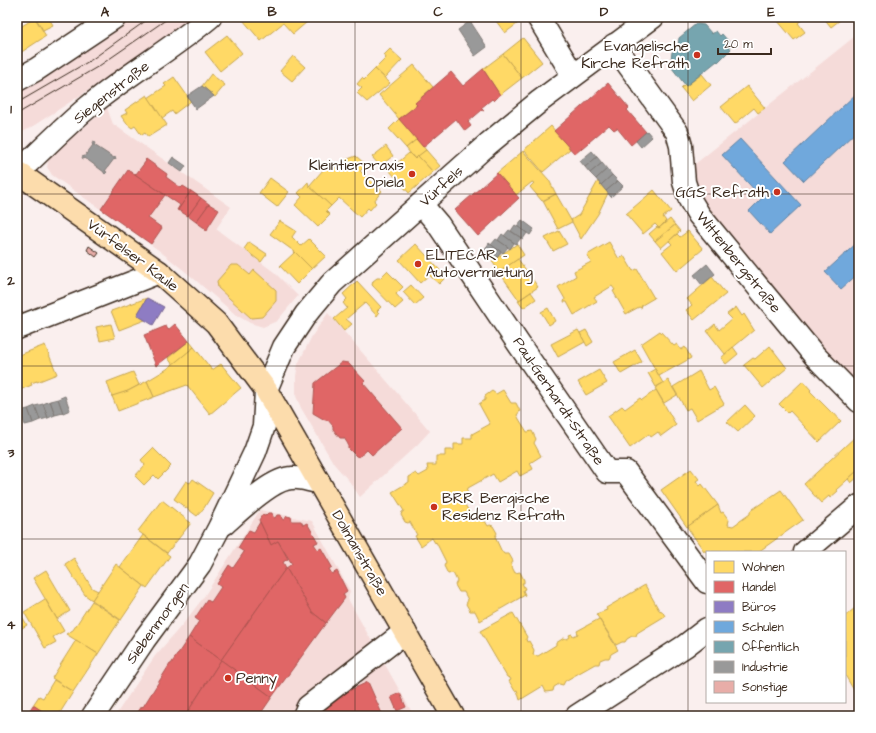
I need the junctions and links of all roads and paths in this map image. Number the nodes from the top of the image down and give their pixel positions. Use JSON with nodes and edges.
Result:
{"nodes":[{"id":1,"x":115,"y":17,"type":"edge"},
{"id":2,"x":210,"y":17,"type":"edge"},
{"id":3,"x":538,"y":17,"type":"edge"},
{"id":4,"x":653,"y":17,"type":"edge"},
{"id":5,"x":614,"y":45,"type":"junction"},
{"id":6,"x":573,"y":76,"type":"junction"},
{"id":7,"x":17,"y":80,"type":"edge"},
{"id":8,"x":17,"y":172,"type":"edge"},
{"id":9,"x":421,"y":204,"type":"junction"},
{"id":10,"x":159,"y":272,"type":"junction"},
{"id":11,"x":17,"y":328,"type":"edge"},
{"id":12,"x":266,"y":390,"type":"junction"},
{"id":13,"x":859,"y":401,"type":"edge"},
{"id":14,"x":319,"y":482,"type":"junction"},
{"id":15,"x":859,"y":506,"type":"edge"},
{"id":16,"x":218,"y":528,"type":"junction"},
{"id":17,"x":806,"y":551,"type":"edge"},
{"id":18,"x":706,"y":581,"type":"edge"},
{"id":19,"x":706,"y":630,"type":"edge"},
{"id":20,"x":405,"y":632,"type":"junction"},
{"id":21,"x":94,"y":716,"type":"edge"},
{"id":22,"x":304,"y":716,"type":"edge"},
{"id":23,"x":453,"y":716,"type":"edge"},
{"id":24,"x":577,"y":716,"type":"edge"}],
"edges":[{"from":1,"to":7,"type":"street"},
{"from":2,"to":8,"type":"street","name":"Siegenstraße"},
{"from":3,"to":6,"type":"street"},
{"from":4,"to":5,"type":"street","name":"Vürfels"},
{"from":5,"to":6,"type":"street","name":"Vürfels"},
{"from":5,"to":13,"type":"street","name":"Wittenbergstraße"},
{"from":6,"to":9,"type":"street","name":"Vürfels"},
{"from":8,"to":10,"type":"main road","name":"Vürfelser Kaule"},
{"from":9,"to":12,"type":"street","name":"Vürfels"},
{"from":9,"to":18,"type":"street","name":"Paul-Gerhardt-Straße"},
{"from":10,"to":11,"type":"street"},
{"from":10,"to":12,"type":"main road","name":"Vürfelser Kaule"},
{"from":12,"to":14,"type":"main road","name":"Dolmanstraße"},
{"from":12,"to":16,"type":"street","name":"Siebenmorgen"},
{"from":14,"to":16,"type":"street","name":"Siebenmorgen"},
{"from":14,"to":20,"type":"main road","name":"Dolmanstraße"},
{"from":15,"to":17,"type":"street"},
{"from":16,"to":21,"type":"street","name":"Siebenmorgen"},
{"from":19,"to":24,"type":"street"},
{"from":20,"to":22,"type":"street"},
{"from":20,"to":23,"type":"main road","name":"Dolmanstraße"}]}
